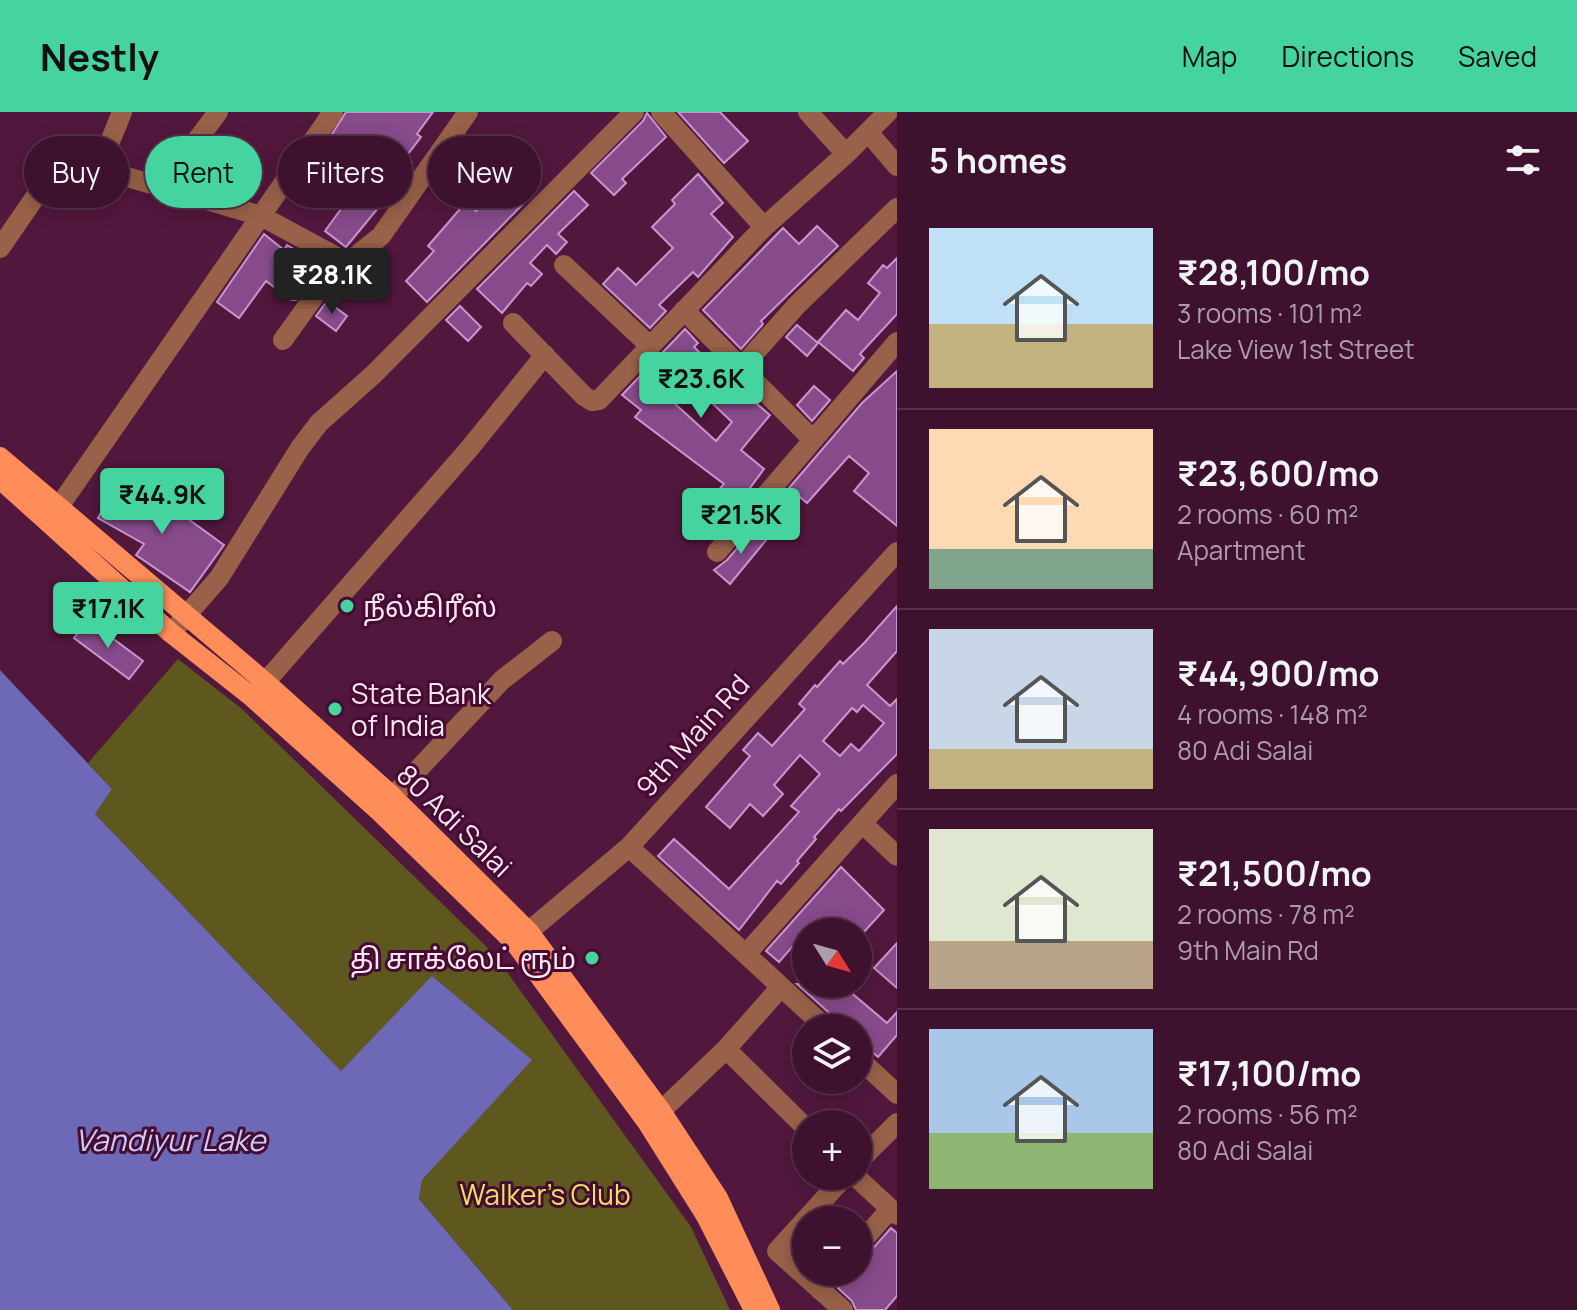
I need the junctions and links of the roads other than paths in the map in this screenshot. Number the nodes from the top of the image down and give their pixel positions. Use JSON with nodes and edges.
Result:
{"nodes":[{"id":1,"x":122,"y":112,"type":"edge"},
{"id":2,"x":218,"y":112,"type":"edge"},
{"id":3,"x":333,"y":112,"type":"edge"},
{"id":4,"x":468,"y":112,"type":"edge"},
{"id":5,"x":634,"y":112,"type":"edge"},
{"id":6,"x":661,"y":112,"type":"edge"},
{"id":7,"x":808,"y":112,"type":"edge"},
{"id":8,"x":888,"y":112,"type":"edge"},
{"id":9,"x":868,"y":132,"type":"junction"},
{"id":10,"x":112,"y":136,"type":"edge"},
{"id":11,"x":200,"y":136,"type":"edge"},
{"id":12,"x":846,"y":154,"type":"junction"},
{"id":13,"x":897,"y":166,"type":"edge"},
{"id":14,"x":28,"y":208,"type":"edge"},
{"id":15,"x":234,"y":208,"type":"edge"},
{"id":16,"x":897,"y":208,"type":"edge"},
{"id":17,"x":261,"y":216,"type":"junction"},
{"id":18,"x":764,"y":227,"type":"junction"},
{"id":19,"x":0,"y":248,"type":"edge"},
{"id":20,"x":348,"y":263,"type":"junction"},
{"id":21,"x":564,"y":265,"type":"dead end"},
{"id":22,"x":684,"y":310,"type":"junction"},
{"id":23,"x":513,"y":323,"type":"dead end"},
{"id":24,"x":283,"y":340,"type":"dead end"},
{"id":25,"x":897,"y":342,"type":"edge"},
{"id":26,"x":650,"y":346,"type":"junction"},
{"id":27,"x":545,"y":355,"type":"junction"},
{"id":28,"x":741,"y":368,"type":"junction"},
{"id":29,"x":813,"y":440,"type":"junction"},
{"id":30,"x":0,"y":457,"type":"edge"},
{"id":31,"x":0,"y":479,"type":"edge"},
{"id":32,"x":52,"y":514,"type":"junction"},
{"id":33,"x":717,"y":552,"type":"dead end"},
{"id":34,"x":897,"y":552,"type":"edge"},
{"id":35,"x":187,"y":618,"type":"junction"},
{"id":36,"x":171,"y":633,"type":"junction"},
{"id":37,"x":552,"y":641,"type":"dead end"},
{"id":38,"x":259,"y":690,"type":"junction"},
{"id":39,"x":897,"y":784,"type":"edge"},
{"id":40,"x":385,"y":803,"type":"junction"},
{"id":41,"x":862,"y":823,"type":"junction"},
{"id":42,"x":629,"y":847,"type":"junction"},
{"id":43,"x":897,"y":856,"type":"edge"},
{"id":44,"x":522,"y":937,"type":"junction"},
{"id":45,"x":747,"y":953,"type":"junction"},
{"id":46,"x":781,"y":987,"type":"junction"},
{"id":47,"x":811,"y":1014,"type":"edge"},
{"id":48,"x":726,"y":1049,"type":"junction"},
{"id":49,"x":872,"y":1071,"type":"edge"},
{"id":50,"x":897,"y":1094,"type":"edge"},
{"id":51,"x":661,"y":1111,"type":"junction"},
{"id":52,"x":792,"y":1114,"type":"edge"},
{"id":53,"x":897,"y":1123,"type":"edge"},
{"id":54,"x":872,"y":1148,"type":"edge"},
{"id":55,"x":832,"y":1190,"type":"edge"},
{"id":56,"x":870,"y":1190,"type":"edge"},
{"id":57,"x":894,"y":1212,"type":"edge"},
{"id":58,"x":872,"y":1233,"type":"edge"},
{"id":59,"x":823,"y":1286,"type":"edge"},
{"id":60,"x":820,"y":1290,"type":"junction"},
{"id":61,"x":754,"y":1310,"type":"edge"},
{"id":62,"x":770,"y":1310,"type":"edge"},
{"id":63,"x":843,"y":1310,"type":"edge"}],
"edges":[{"from":1,"to":10,"type":"street"},
{"from":2,"to":11,"type":"street"},
{"from":3,"to":17,"type":"street"},
{"from":4,"to":20,"type":"street"},
{"from":5,"to":35,"type":"street"},
{"from":6,"to":18,"type":"street"},
{"from":7,"to":12,"type":"street"},
{"from":8,"to":9,"type":"street"},
{"from":9,"to":12,"type":"street"},
{"from":9,"to":13,"type":"street"},
{"from":12,"to":18,"type":"street"},
{"from":14,"to":19,"type":"street"},
{"from":15,"to":17,"type":"street"},
{"from":16,"to":28,"type":"street"},
{"from":17,"to":20,"type":"street"},
{"from":17,"to":32,"type":"street"},
{"from":18,"to":22,"type":"street"},
{"from":20,"to":24,"type":"street"},
{"from":21,"to":26,"type":"street"},
{"from":22,"to":26,"type":"street"},
{"from":22,"to":28,"type":"street"},
{"from":23,"to":27,"type":"street"},
{"from":25,"to":29,"type":"street"},
{"from":26,"to":27,"type":"street"},
{"from":27,"to":38,"type":"street"},
{"from":28,"to":29,"type":"street"},
{"from":29,"to":33,"type":"street"},
{"from":30,"to":32,"type":"main road","name":"80 Adi Salai"},
{"from":31,"to":32,"type":"main road","name":"80 Adi Salai"},
{"from":32,"to":35,"type":"main road","name":"80 Adi Salai"},
{"from":32,"to":36,"type":"main road","name":"80 Adi Salai"},
{"from":34,"to":42,"type":"street","name":"9th Main Rd"},
{"from":35,"to":36,"type":"street"},
{"from":35,"to":38,"type":"main road","name":"80 Adi Salai"},
{"from":36,"to":38,"type":"main road","name":"80 Adi Salai"},
{"from":37,"to":40,"type":"street"},
{"from":38,"to":40,"type":"main road","name":"80 Adi Salai"},
{"from":39,"to":41,"type":"street"},
{"from":40,"to":44,"type":"main road","name":"80 Adi Salai"},
{"from":41,"to":43,"type":"street"},
{"from":41,"to":45,"type":"street"},
{"from":42,"to":44,"type":"street","name":"9th Main Rd"},
{"from":42,"to":45,"type":"street"},
{"from":44,"to":51,"type":"main road","name":"80 Adi Salai"},
{"from":44,"to":61,"type":"main road","name":"80 Adi Salai"},
{"from":45,"to":46,"type":"street"},
{"from":46,"to":47,"type":"street"},
{"from":46,"to":48,"type":"street"},
{"from":48,"to":51,"type":"street"},
{"from":48,"to":52,"type":"street"},
{"from":49,"to":50,"type":"street"},
{"from":51,"to":62,"type":"main road","name":"80 Adi Salai"},
{"from":53,"to":54,"type":"street"},
{"from":55,"to":60,"type":"street"},
{"from":56,"to":57,"type":"street"},
{"from":57,"to":58,"type":"street"},
{"from":59,"to":60,"type":"street"},
{"from":60,"to":63,"type":"street"}]}
